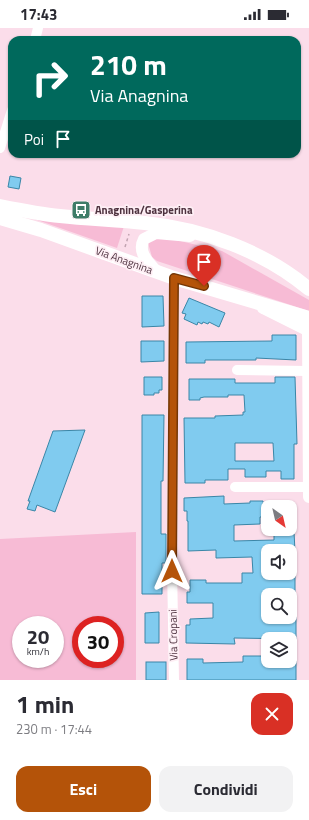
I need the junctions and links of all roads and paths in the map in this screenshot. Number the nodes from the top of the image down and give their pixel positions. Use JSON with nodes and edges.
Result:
{"nodes":[{"id":1,"x":8,"y":123,"type":"edge"},
{"id":2,"x":0,"y":148,"type":"edge"},
{"id":3,"x":0,"y":206,"type":"edge"},
{"id":4,"x":0,"y":218,"type":"edge"},
{"id":5,"x":130,"y":227,"type":"dead end"},
{"id":6,"x":219,"y":239,"type":"junction"},
{"id":7,"x":124,"y":248,"type":"dead end"},
{"id":8,"x":157,"y":272,"type":"junction"},
{"id":9,"x":174,"y":278,"type":"junction"},
{"id":10,"x":303,"y":282,"type":"edge"},
{"id":11,"x":309,"y":289,"type":"edge"},
{"id":12,"x":308,"y":326,"type":"edge"},
{"id":13,"x":237,"y":370,"type":"dead end"},
{"id":14,"x":308,"y":371,"type":"junction"},
{"id":15,"x":308,"y":406,"type":"edge"},
{"id":16,"x":235,"y":487,"type":"dead end"},
{"id":17,"x":309,"y":487,"type":"edge"},
{"id":18,"x":309,"y":497,"type":"edge"},
{"id":19,"x":174,"y":680,"type":"edge"}],
"edges":[{"from":1,"to":2,"type":"street"},
{"from":3,"to":6,"type":"main road"},
{"from":4,"to":8,"type":"main road","name":"Via Anagnina"},
{"from":5,"to":7,"type":"path"},
{"from":6,"to":8,"type":"street"},
{"from":6,"to":10,"type":"main road"},
{"from":8,"to":9,"type":"main road","name":"Via Anagnina"},
{"from":9,"to":12,"type":"main road","name":"Via Anagnina"},
{"from":9,"to":19,"type":"street","name":"Via Cropani"},
{"from":10,"to":11,"type":"main road"},
{"from":12,"to":14,"type":"street"},
{"from":13,"to":14,"type":"street"},
{"from":14,"to":15,"type":"street"},
{"from":15,"to":17,"type":"street"},
{"from":16,"to":17,"type":"street"},
{"from":17,"to":18,"type":"street"}]}
